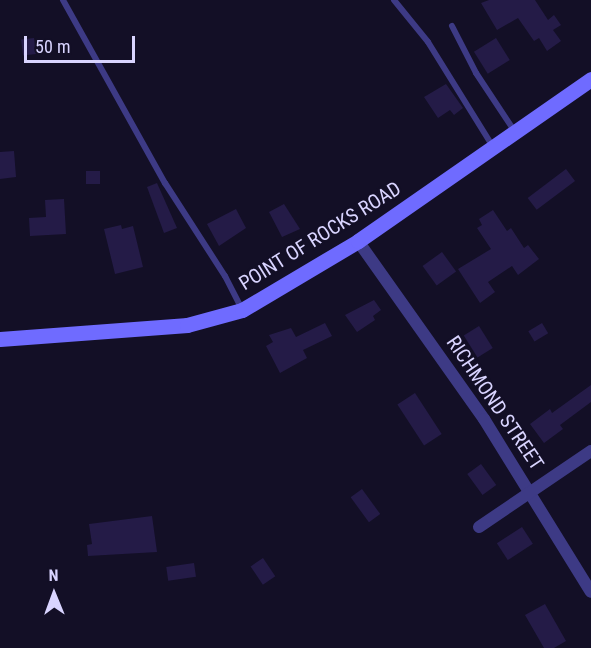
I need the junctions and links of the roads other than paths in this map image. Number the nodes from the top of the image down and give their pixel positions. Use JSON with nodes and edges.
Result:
{"nodes":[{"id":1,"x":63,"y":0,"type":"edge"},
{"id":2,"x":394,"y":0,"type":"edge"},
{"id":3,"x":452,"y":26,"type":"dead end"},
{"id":4,"x":591,"y":79,"type":"edge"},
{"id":5,"x":516,"y":132,"type":"junction"},
{"id":6,"x":493,"y":148,"type":"junction"},
{"id":7,"x":358,"y":241,"type":"junction"},
{"id":8,"x":242,"y":310,"type":"junction"},
{"id":9,"x":0,"y":339,"type":"edge"},
{"id":10,"x":591,"y":452,"type":"edge"},
{"id":11,"x":531,"y":493,"type":"junction"},
{"id":12,"x":478,"y":527,"type":"dead end"},
{"id":13,"x":591,"y":592,"type":"edge"}],
"edges":[{"from":1,"to":8,"type":"lane"},
{"from":2,"to":6,"type":"lane"},
{"from":3,"to":5,"type":"lane"},
{"from":4,"to":5,"type":"street","name":"POINT OF ROCKS ROAD"},
{"from":5,"to":6,"type":"street","name":"POINT OF ROCKS ROAD"},
{"from":6,"to":7,"type":"street","name":"POINT OF ROCKS ROAD"},
{"from":7,"to":8,"type":"street","name":"POINT OF ROCKS ROAD"},
{"from":7,"to":11,"type":"street","name":"RICHMOND STREET"},
{"from":8,"to":9,"type":"street","name":"POINT OF ROCKS ROAD"},
{"from":10,"to":11,"type":"street"},
{"from":11,"to":12,"type":"street"},
{"from":11,"to":13,"type":"street","name":"RICHMOND STREET"}]}
